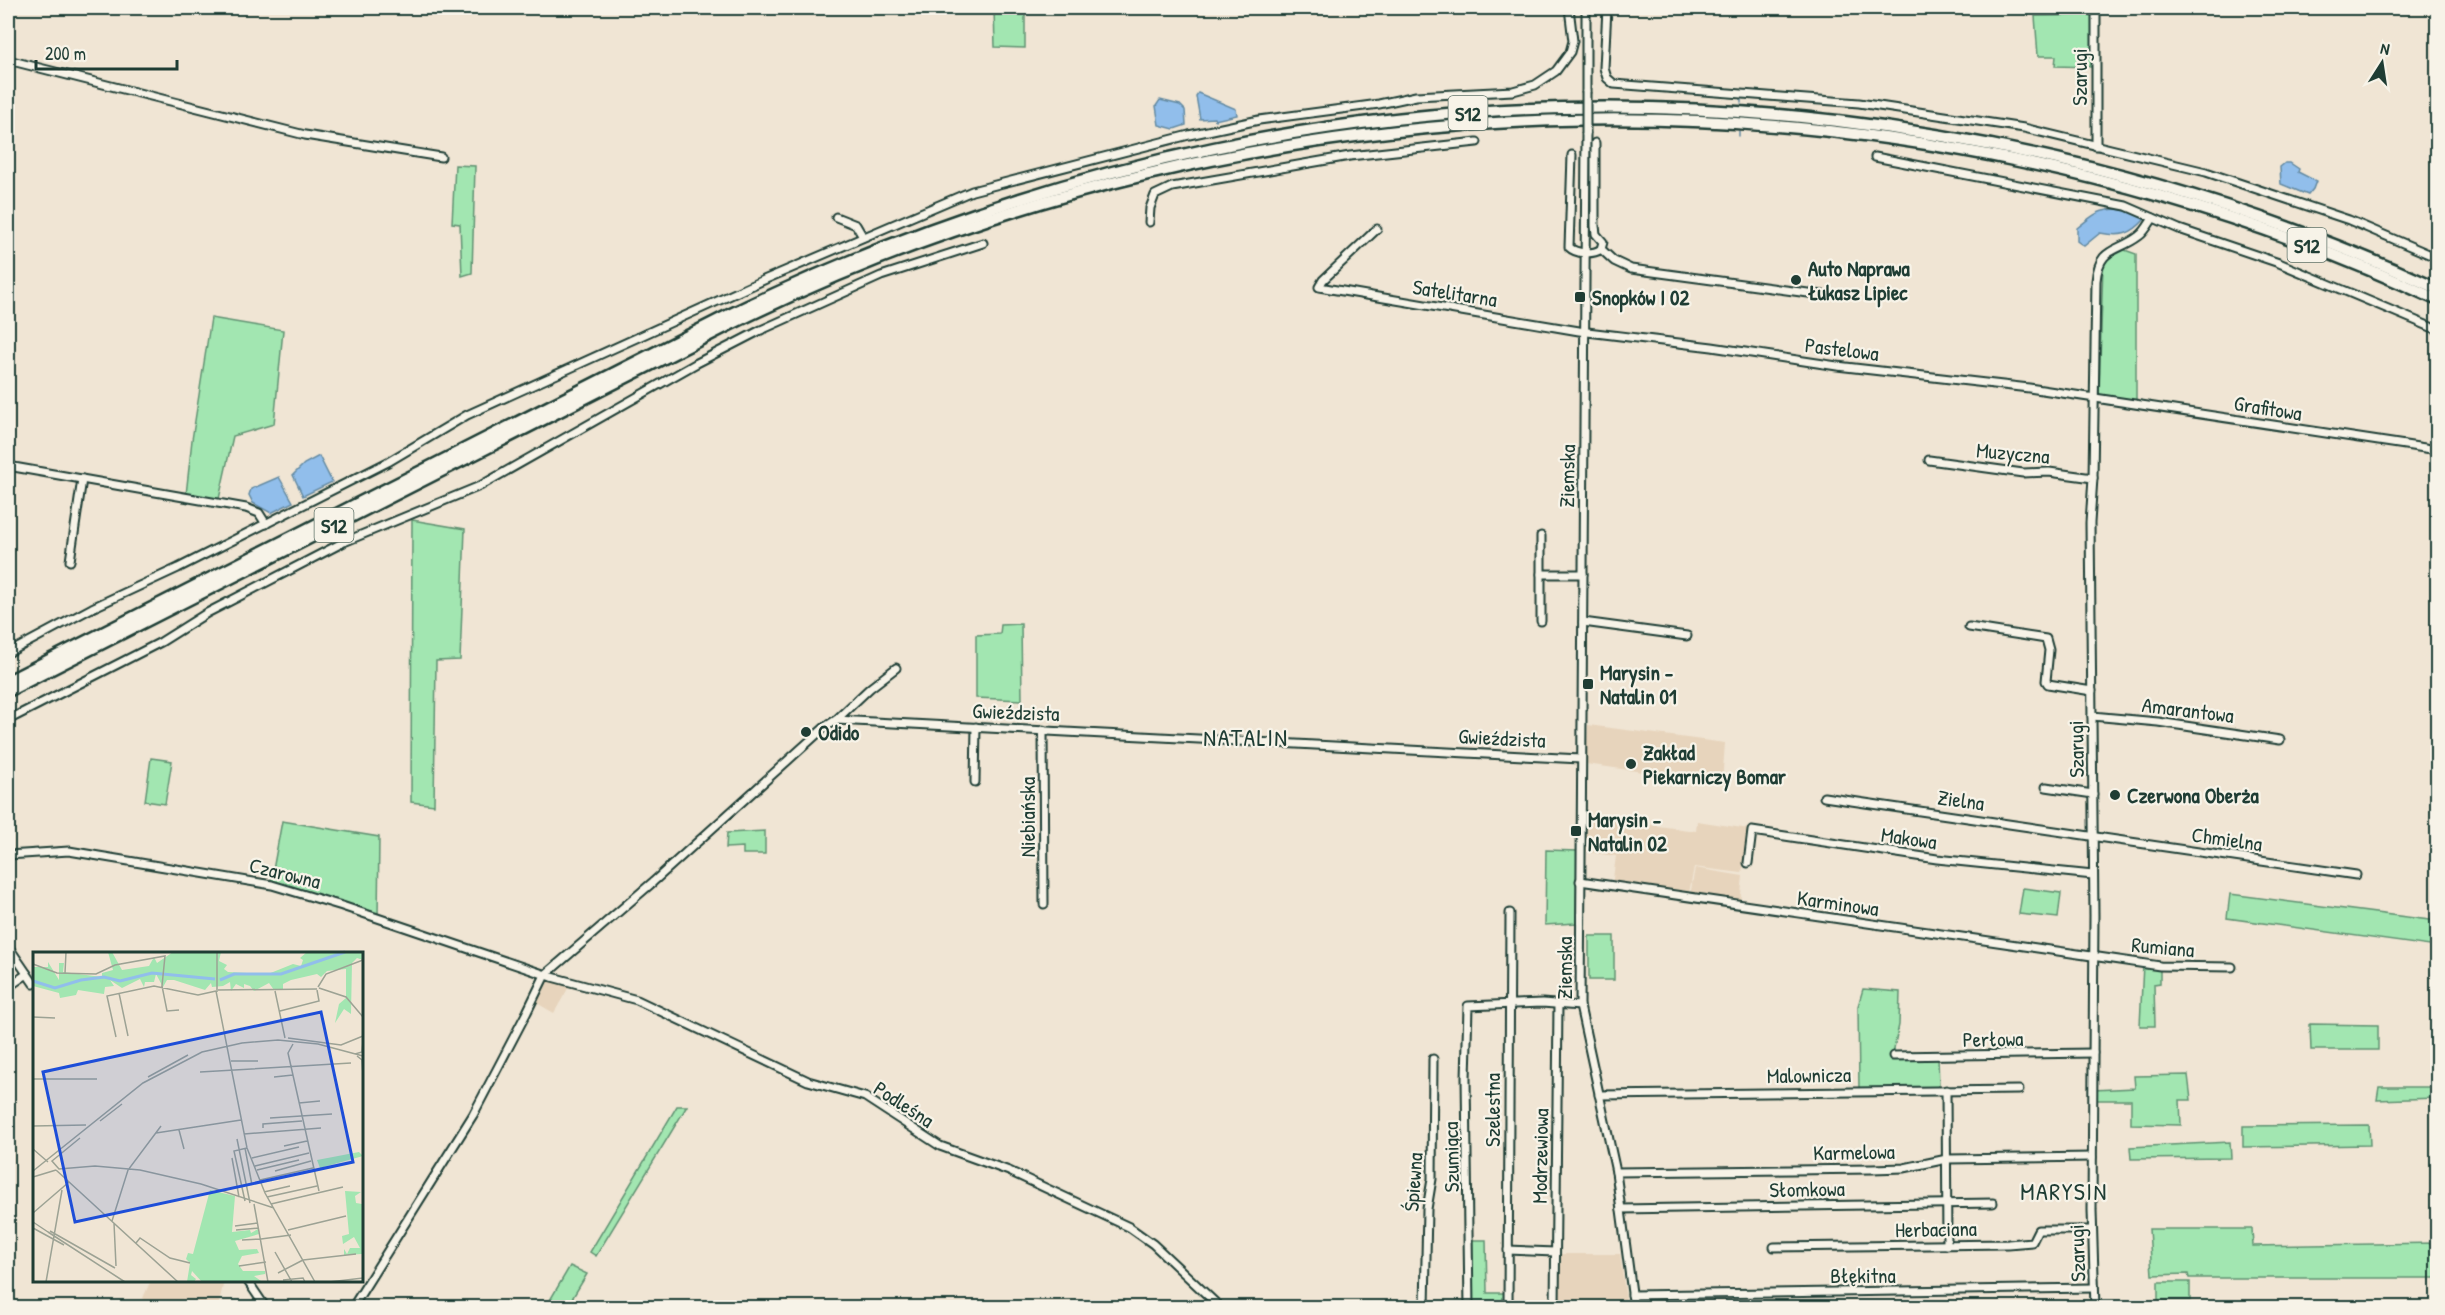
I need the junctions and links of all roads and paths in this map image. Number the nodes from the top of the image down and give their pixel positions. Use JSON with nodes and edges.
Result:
{"nodes":[{"id":1,"x":1569,"y":8,"type":"edge"},
{"id":2,"x":1587,"y":8,"type":"edge"},
{"id":3,"x":1607,"y":8,"type":"edge"},
{"id":4,"x":2096,"y":8,"type":"edge"},
{"id":5,"x":8,"y":60,"type":"edge"},
{"id":6,"x":1477,"y":142,"type":"dead end"},
{"id":7,"x":1595,"y":143,"type":"dead end"},
{"id":8,"x":2096,"y":146,"type":"junction"},
{"id":9,"x":1572,"y":155,"type":"dead end"},
{"id":10,"x":441,"y":157,"type":"dead end"},
{"id":11,"x":1875,"y":157,"type":"dead end"},
{"id":12,"x":836,"y":217,"type":"dead end"},
{"id":13,"x":2153,"y":218,"type":"junction"},
{"id":14,"x":1149,"y":222,"type":"dead end"},
{"id":15,"x":1377,"y":229,"type":"dead end"},
{"id":16,"x":863,"y":237,"type":"junction"},
{"id":17,"x":983,"y":243,"type":"dead end"},
{"id":18,"x":1601,"y":249,"type":"junction"},
{"id":19,"x":1586,"y":252,"type":"junction"},
{"id":20,"x":2438,"y":258,"type":"edge"},
{"id":21,"x":2438,"y":290,"type":"edge"},
{"id":22,"x":1823,"y":295,"type":"dead end"},
{"id":23,"x":2438,"y":300,"type":"edge"},
{"id":24,"x":2438,"y":330,"type":"edge"},
{"id":25,"x":1586,"y":331,"type":"junction"},
{"id":26,"x":2094,"y":399,"type":"junction"},
{"id":27,"x":528,"y":421,"type":"junction"},
{"id":28,"x":2438,"y":450,"type":"edge"},
{"id":29,"x":1929,"y":460,"type":"dead end"},
{"id":30,"x":8,"y":465,"type":"edge"},
{"id":31,"x":436,"y":468,"type":"junction"},
{"id":32,"x":2093,"y":478,"type":"junction"},
{"id":33,"x":82,"y":479,"type":"junction"},
{"id":34,"x":266,"y":524,"type":"junction"},
{"id":35,"x":1541,"y":536,"type":"dead end"},
{"id":36,"x":70,"y":561,"type":"dead end"},
{"id":37,"x":1541,"y":573,"type":"junction"},
{"id":38,"x":1583,"y":574,"type":"junction"},
{"id":39,"x":1541,"y":621,"type":"dead end"},
{"id":40,"x":1582,"y":622,"type":"junction"},
{"id":41,"x":1969,"y":627,"type":"dead end"},
{"id":42,"x":1687,"y":636,"type":"dead end"},
{"id":43,"x":8,"y":653,"type":"edge"},
{"id":44,"x":896,"y":668,"type":"dead end"},
{"id":45,"x":8,"y":681,"type":"edge"},
{"id":46,"x":8,"y":690,"type":"edge"},
{"id":47,"x":2092,"y":691,"type":"junction"},
{"id":48,"x":2092,"y":716,"type":"junction"},
{"id":49,"x":8,"y":720,"type":"edge"},
{"id":50,"x":836,"y":720,"type":"junction"},
{"id":51,"x":976,"y":727,"type":"junction"},
{"id":52,"x":1043,"y":730,"type":"junction"},
{"id":53,"x":2280,"y":741,"type":"dead end"},
{"id":54,"x":1581,"y":759,"type":"junction"},
{"id":55,"x":975,"y":782,"type":"dead end"},
{"id":56,"x":2046,"y":787,"type":"dead end"},
{"id":57,"x":2093,"y":794,"type":"junction"},
{"id":58,"x":1824,"y":797,"type":"dead end"},
{"id":59,"x":2094,"y":837,"type":"junction"},
{"id":60,"x":8,"y":855,"type":"edge"},
{"id":61,"x":1748,"y":863,"type":"dead end"},
{"id":62,"x":2093,"y":875,"type":"junction"},
{"id":63,"x":2356,"y":875,"type":"dead end"},
{"id":64,"x":1580,"y":881,"type":"junction"},
{"id":65,"x":1044,"y":904,"type":"dead end"},
{"id":66,"x":1510,"y":913,"type":"dead end"},
{"id":67,"x":8,"y":946,"type":"edge"},
{"id":68,"x":2092,"y":955,"type":"junction"},
{"id":69,"x":2232,"y":967,"type":"dead end"},
{"id":70,"x":27,"y":974,"type":"junction"},
{"id":71,"x":545,"y":975,"type":"junction"},
{"id":72,"x":33,"y":983,"type":"edge"},
{"id":73,"x":8,"y":987,"type":"edge"},
{"id":74,"x":1558,"y":1004,"type":"junction"},
{"id":75,"x":1509,"y":1006,"type":"junction"},
{"id":76,"x":1580,"y":1006,"type":"junction"},
{"id":77,"x":2092,"y":1053,"type":"junction"},
{"id":78,"x":1893,"y":1056,"type":"dead end"},
{"id":79,"x":1433,"y":1059,"type":"dead end"},
{"id":80,"x":1946,"y":1090,"type":"junction"},
{"id":81,"x":2019,"y":1090,"type":"dead end"},
{"id":82,"x":1599,"y":1095,"type":"junction"},
{"id":83,"x":2092,"y":1157,"type":"junction"},
{"id":84,"x":1947,"y":1159,"type":"junction"},
{"id":85,"x":1616,"y":1172,"type":"junction"},
{"id":86,"x":1947,"y":1203,"type":"junction"},
{"id":87,"x":1993,"y":1203,"type":"dead end"},
{"id":88,"x":1621,"y":1209,"type":"junction"},
{"id":89,"x":2092,"y":1230,"type":"junction"},
{"id":90,"x":1947,"y":1245,"type":"junction"},
{"id":91,"x":1774,"y":1247,"type":"dead end"},
{"id":92,"x":1508,"y":1250,"type":"junction"},
{"id":93,"x":1555,"y":1252,"type":"junction"},
{"id":94,"x":248,"y":1282,"type":"edge"},
{"id":95,"x":2094,"y":1288,"type":"junction"},
{"id":96,"x":1632,"y":1295,"type":"junction"},
{"id":97,"x":266,"y":1308,"type":"edge"},
{"id":98,"x":352,"y":1308,"type":"edge"},
{"id":99,"x":1221,"y":1308,"type":"edge"},
{"id":100,"x":1425,"y":1308,"type":"edge"},
{"id":101,"x":1469,"y":1308,"type":"edge"},
{"id":102,"x":1508,"y":1308,"type":"edge"},
{"id":103,"x":1555,"y":1308,"type":"edge"},
{"id":104,"x":1634,"y":1308,"type":"edge"},
{"id":105,"x":2095,"y":1308,"type":"edge"}],
"edges":[{"from":1,"to":16,"type":"street"},
{"from":2,"to":19,"type":"street","name":"Ziemska","bridge":true},
{"from":3,"to":8,"type":"street"},
{"from":4,"to":8,"type":"street","name":"Szarugi"},
{"from":5,"to":10,"type":"street"},
{"from":6,"to":14,"type":"street"},
{"from":7,"to":18,"type":"street"},
{"from":8,"to":20,"type":"street"},
{"from":9,"to":19,"type":"street"},
{"from":11,"to":13,"type":"street"},
{"from":12,"to":16,"type":"street"},
{"from":13,"to":24,"type":"street"},
{"from":13,"to":26,"type":"street","name":"Szarugi"},
{"from":15,"to":25,"type":"street","name":"Satelitarna"},
{"from":16,"to":34,"type":"street"},
{"from":17,"to":49,"type":"street"},
{"from":18,"to":19,"type":"street"},
{"from":18,"to":22,"type":"street"},
{"from":19,"to":25,"type":"street","name":"Ziemska"},
{"from":21,"to":27,"type":"highway","number":"S12"},
{"from":23,"to":27,"type":"highway","number":"S12"},
{"from":25,"to":26,"type":"street","name":"Pastelowa"},
{"from":25,"to":38,"type":"street","name":"Ziemska"},
{"from":26,"to":28,"type":"street","name":"Grafitowa"},
{"from":26,"to":32,"type":"street","name":"Szarugi"},
{"from":27,"to":31,"type":"highway","number":"S12"},
{"from":29,"to":32,"type":"street","name":"Muzyczna"},
{"from":30,"to":33,"type":"street"},
{"from":31,"to":45,"type":"highway","number":"S12"},
{"from":31,"to":46,"type":"highway","number":"S12"},
{"from":32,"to":47,"type":"street","name":"Szarugi"},
{"from":33,"to":34,"type":"street"},
{"from":33,"to":36,"type":"street"},
{"from":34,"to":43,"type":"street"},
{"from":35,"to":37,"type":"street"},
{"from":37,"to":38,"type":"street"},
{"from":37,"to":39,"type":"street"},
{"from":38,"to":40,"type":"street","name":"Ziemska"},
{"from":40,"to":42,"type":"street"},
{"from":40,"to":54,"type":"street","name":"Ziemska"},
{"from":41,"to":47,"type":"street"},
{"from":44,"to":50,"type":"street"},
{"from":47,"to":48,"type":"street","name":"Szarugi"},
{"from":48,"to":53,"type":"street","name":"Amarantowa"},
{"from":48,"to":57,"type":"street","name":"Szarugi"},
{"from":50,"to":51,"type":"street","name":"Gwieździsta"},
{"from":50,"to":71,"type":"street"},
{"from":51,"to":52,"type":"street","name":"Gwieździsta"},
{"from":51,"to":55,"type":"street"},
{"from":52,"to":54,"type":"street","name":"Gwieździsta"},
{"from":52,"to":65,"type":"street","name":"Niebiańska"},
{"from":54,"to":64,"type":"street","name":"Ziemska"},
{"from":56,"to":57,"type":"street"},
{"from":57,"to":59,"type":"street","name":"Szarugi"},
{"from":58,"to":59,"type":"street","name":"Zielna"},
{"from":59,"to":62,"type":"street","name":"Szarugi"},
{"from":59,"to":63,"type":"street","name":"Chmielna"},
{"from":60,"to":71,"type":"street","name":"Czarowna"},
{"from":61,"to":62,"type":"street","name":"Makowa"},
{"from":62,"to":68,"type":"street","name":"Szarugi"},
{"from":64,"to":68,"type":"street","name":"Karminowa"},
{"from":64,"to":76,"type":"street","name":"Ziemska"},
{"from":66,"to":75,"type":"street","name":"Szelestna"},
{"from":67,"to":70,"type":"street"},
{"from":68,"to":69,"type":"street","name":"Rumiana"},
{"from":68,"to":77,"type":"street","name":"Szarugi"},
{"from":70,"to":72,"type":"street"},
{"from":70,"to":73,"type":"street"},
{"from":71,"to":98,"type":"street"},
{"from":71,"to":99,"type":"street","name":"Podleśna"},
{"from":74,"to":75,"type":"street"},
{"from":74,"to":76,"type":"street"},
{"from":74,"to":93,"type":"street","name":"Modrzewiowa"},
{"from":75,"to":92,"type":"street","name":"Szelestna"},
{"from":75,"to":101,"type":"street","name":"Szumiąca"},
{"from":76,"to":82,"type":"street","name":"Ziemska"},
{"from":77,"to":78,"type":"street","name":"Perłowa"},
{"from":77,"to":83,"type":"street","name":"Szarugi"},
{"from":79,"to":100,"type":"street","name":"Śpiewna"},
{"from":80,"to":81,"type":"street","name":"Malownicza"},
{"from":80,"to":82,"type":"street","name":"Malownicza"},
{"from":80,"to":84,"type":"street"},
{"from":82,"to":85,"type":"street","name":"Ziemska"},
{"from":83,"to":84,"type":"street","name":"Karmelowa"},
{"from":83,"to":89,"type":"street","name":"Szarugi"},
{"from":84,"to":85,"type":"street","name":"Karmelowa"},
{"from":84,"to":86,"type":"street"},
{"from":85,"to":88,"type":"street","name":"Ziemska"},
{"from":86,"to":87,"type":"street","name":"Słomkowa"},
{"from":86,"to":88,"type":"street","name":"Słomkowa"},
{"from":86,"to":90,"type":"street"},
{"from":88,"to":96,"type":"street","name":"Ziemska"},
{"from":89,"to":90,"type":"street","name":"Herbaciana"},
{"from":89,"to":95,"type":"street","name":"Szarugi"},
{"from":90,"to":91,"type":"street","name":"Herbaciana"},
{"from":92,"to":93,"type":"street"},
{"from":92,"to":102,"type":"street","name":"Szelestna"},
{"from":93,"to":103,"type":"street","name":"Modrzewiowa"},
{"from":94,"to":97,"type":"street"},
{"from":95,"to":96,"type":"street","name":"Błękitna"},
{"from":95,"to":105,"type":"street","name":"Szarugi"},
{"from":96,"to":104,"type":"street","name":"Ziemska"}]}
